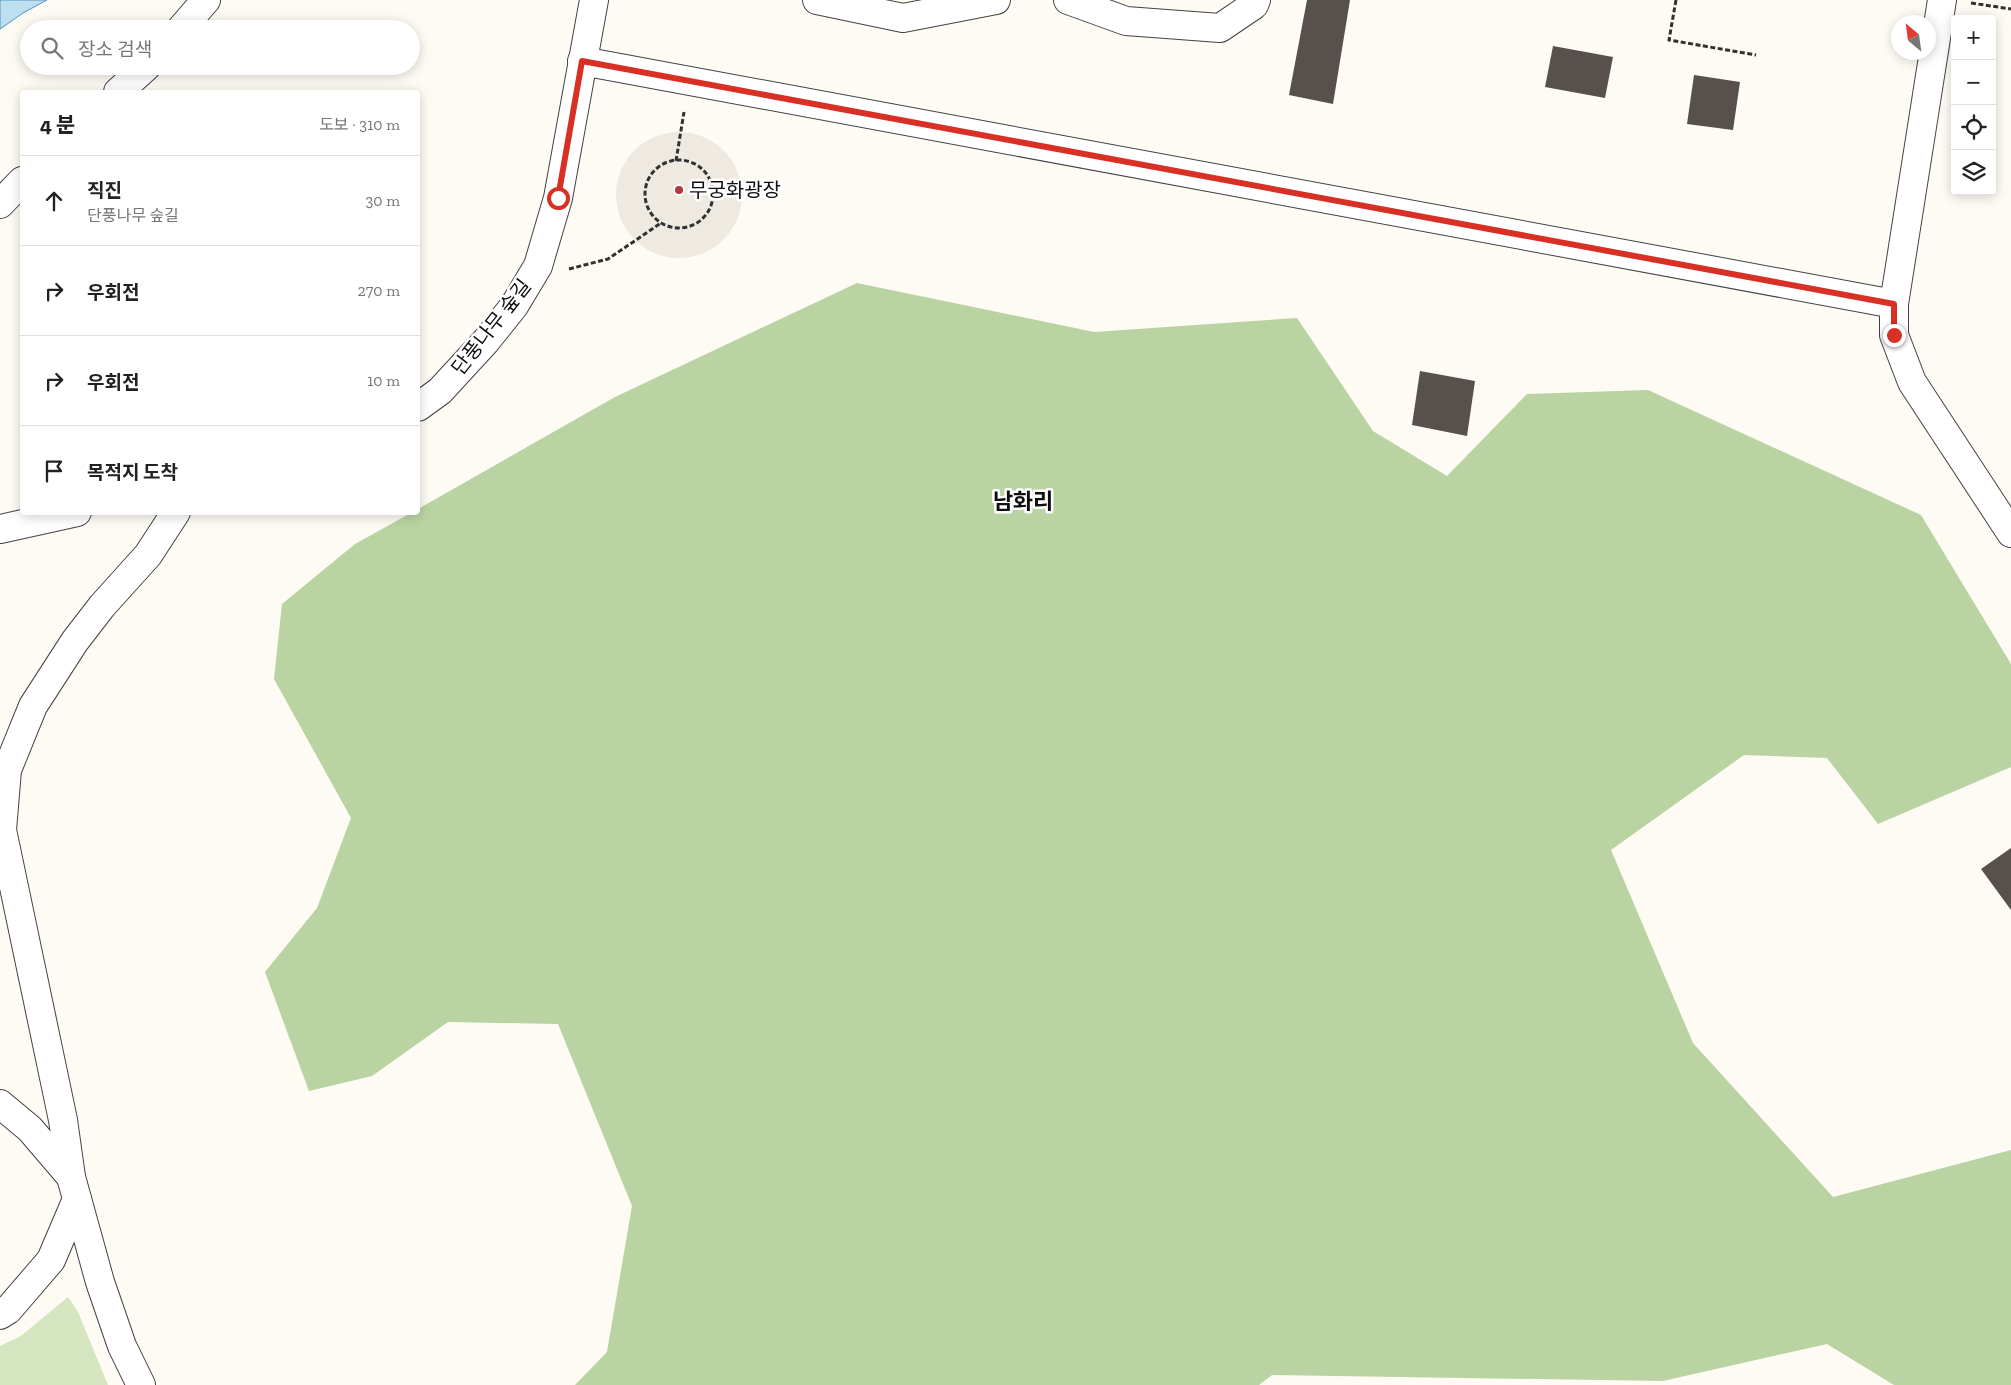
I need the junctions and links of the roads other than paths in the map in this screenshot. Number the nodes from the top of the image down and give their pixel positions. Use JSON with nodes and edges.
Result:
{"nodes":[{"id":1,"x":206,"y":0,"type":"edge"},
{"id":2,"x":594,"y":0,"type":"edge"},
{"id":3,"x":817,"y":0,"type":"edge"},
{"id":4,"x":996,"y":0,"type":"edge"},
{"id":5,"x":1068,"y":0,"type":"edge"},
{"id":6,"x":1256,"y":0,"type":"edge"},
{"id":7,"x":1953,"y":1,"type":"edge"},
{"id":8,"x":189,"y":20,"type":"edge"},
{"id":9,"x":582,"y":61,"type":"junction"},
{"id":10,"x":137,"y":75,"type":"edge"},
{"id":11,"x":120,"y":90,"type":"edge"},
{"id":12,"x":20,"y":183,"type":"edge"},
{"id":13,"x":0,"y":204,"type":"edge"},
{"id":14,"x":1894,"y":304,"type":"junction"},
{"id":15,"x":420,"y":405,"type":"edge"},
{"id":16,"x":63,"y":515,"type":"edge"},
{"id":17,"x":174,"y":515,"type":"edge"},
{"id":18,"x":0,"y":529,"type":"edge"},
{"id":19,"x":2011,"y":533,"type":"edge"},
{"id":20,"x":0,"y":1104,"type":"edge"},
{"id":21,"x":74,"y":1188,"type":"junction"},
{"id":22,"x":0,"y":1315,"type":"edge"},
{"id":23,"x":141,"y":1385,"type":"edge"}],
"edges":[{"from":1,"to":8,"type":"street"},
{"from":2,"to":9,"type":"street","name":"단풍나무 숲길"},
{"from":3,"to":4,"type":"street"},
{"from":5,"to":6,"type":"street"},
{"from":7,"to":14,"type":"street"},
{"from":9,"to":14,"type":"street"},
{"from":9,"to":15,"type":"street","name":"단풍나무 숲길"},
{"from":10,"to":11,"type":"street"},
{"from":12,"to":13,"type":"street"},
{"from":14,"to":19,"type":"street"},
{"from":16,"to":18,"type":"street"},
{"from":17,"to":21,"type":"street"},
{"from":20,"to":21,"type":"street"},
{"from":21,"to":22,"type":"street"},
{"from":21,"to":23,"type":"street"}]}
